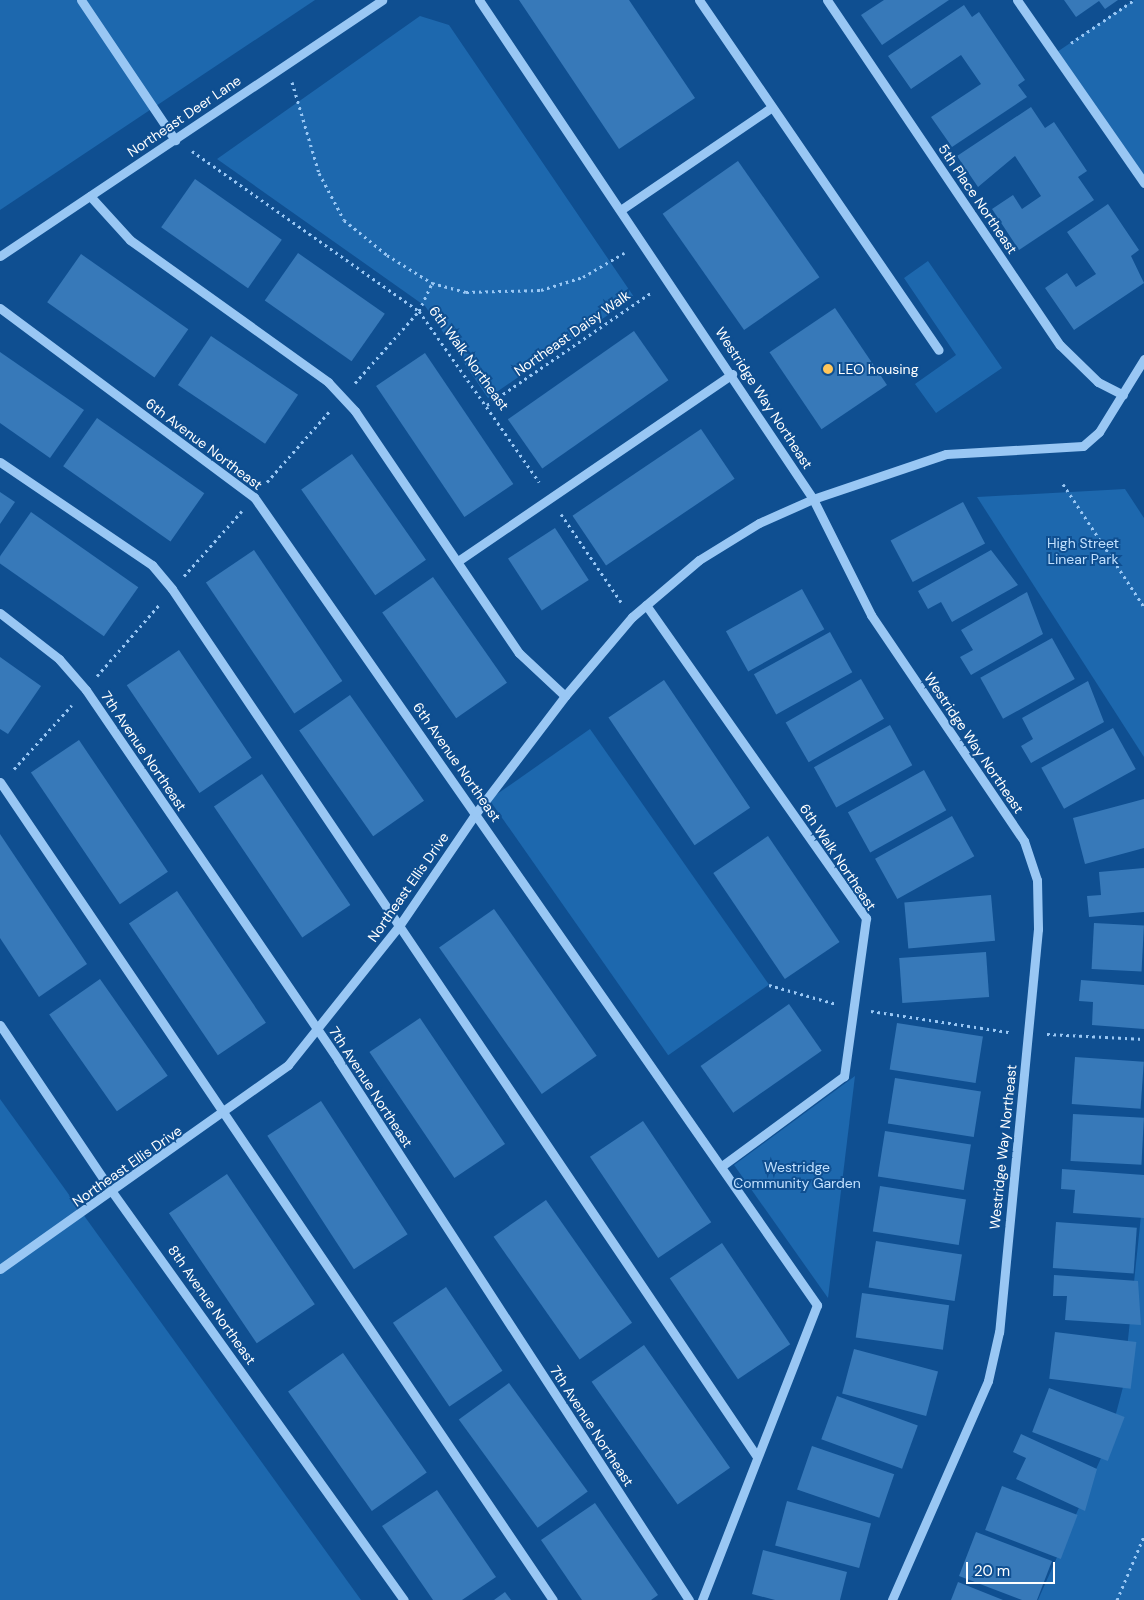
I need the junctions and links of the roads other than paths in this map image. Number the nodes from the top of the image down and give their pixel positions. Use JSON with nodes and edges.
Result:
{"nodes":[{"id":1,"x":81,"y":0,"type":"edge"},
{"id":2,"x":382,"y":0,"type":"edge"},
{"id":3,"x":478,"y":0,"type":"edge"},
{"id":4,"x":699,"y":0,"type":"edge"},
{"id":5,"x":827,"y":0,"type":"edge"},
{"id":6,"x":1017,"y":0,"type":"edge"},
{"id":7,"x":772,"y":107,"type":"junction"},
{"id":8,"x":175,"y":140,"type":"junction"},
{"id":9,"x":1144,"y":183,"type":"edge"},
{"id":10,"x":90,"y":196,"type":"junction"},
{"id":11,"x":622,"y":209,"type":"junction"},
{"id":12,"x":0,"y":256,"type":"edge"},
{"id":13,"x":0,"y":308,"type":"edge"},
{"id":14,"x":938,"y":350,"type":"dead end"},
{"id":15,"x":1144,"y":359,"type":"edge"},
{"id":16,"x":732,"y":374,"type":"junction"},
{"id":17,"x":1123,"y":394,"type":"junction"},
{"id":18,"x":0,"y":462,"type":"edge"},
{"id":19,"x":813,"y":499,"type":"junction"},
{"id":20,"x":458,"y":561,"type":"junction"},
{"id":21,"x":646,"y":605,"type":"junction"},
{"id":22,"x":0,"y":613,"type":"edge"},
{"id":23,"x":565,"y":696,"type":"junction"},
{"id":24,"x":0,"y":783,"type":"edge"},
{"id":25,"x":476,"y":812,"type":"junction"},
{"id":26,"x":399,"y":926,"type":"junction"},
{"id":27,"x":0,"y":1025,"type":"edge"},
{"id":28,"x":318,"y":1032,"type":"junction"},
{"id":29,"x":222,"y":1116,"type":"junction"},
{"id":30,"x":722,"y":1166,"type":"junction"},
{"id":31,"x":113,"y":1193,"type":"junction"},
{"id":32,"x":0,"y":1269,"type":"edge"},
{"id":33,"x":756,"y":1455,"type":"junction"},
{"id":34,"x":404,"y":1600,"type":"edge"},
{"id":35,"x":553,"y":1600,"type":"edge"},
{"id":36,"x":689,"y":1600,"type":"edge"},
{"id":37,"x":702,"y":1600,"type":"edge"},
{"id":38,"x":892,"y":1600,"type":"edge"}],
"edges":[{"from":1,"to":8,"type":"street"},
{"from":2,"to":8,"type":"street","name":"Northeast Deer Lane"},
{"from":3,"to":11,"type":"street","name":"Westridge Way Northeast"},
{"from":4,"to":7,"type":"street"},
{"from":5,"to":17,"type":"street","name":"5th Place Northeast"},
{"from":6,"to":9,"type":"street"},
{"from":7,"to":11,"type":"street"},
{"from":7,"to":14,"type":"street"},
{"from":8,"to":10,"type":"street","name":"Northeast Deer Lane"},
{"from":10,"to":12,"type":"street","name":"Northeast Deer Lane"},
{"from":10,"to":20,"type":"street"},
{"from":11,"to":16,"type":"street","name":"Westridge Way Northeast"},
{"from":13,"to":25,"type":"street","name":"6th Avenue Northeast"},
{"from":15,"to":17,"type":"street"},
{"from":16,"to":19,"type":"street","name":"Westridge Way Northeast"},
{"from":16,"to":20,"type":"street"},
{"from":17,"to":19,"type":"street","name":"Northeast Ellis Drive"},
{"from":18,"to":26,"type":"street"},
{"from":19,"to":21,"type":"street","name":"Northeast Ellis Drive"},
{"from":19,"to":38,"type":"street","name":"Westridge Way Northeast"},
{"from":20,"to":23,"type":"street"},
{"from":21,"to":23,"type":"street","name":"Northeast Ellis Drive"},
{"from":21,"to":30,"type":"street","name":"6th Walk Northeast"},
{"from":22,"to":28,"type":"street","name":"7th Avenue Northeast"},
{"from":23,"to":25,"type":"street","name":"Northeast Ellis Drive"},
{"from":24,"to":29,"type":"street"},
{"from":25,"to":26,"type":"street","name":"Northeast Ellis Drive"},
{"from":25,"to":30,"type":"street","name":"6th Avenue Northeast"},
{"from":26,"to":28,"type":"street","name":"Northeast Ellis Drive"},
{"from":26,"to":33,"type":"street"},
{"from":27,"to":31,"type":"street","name":"8th Avenue Northeast"},
{"from":28,"to":29,"type":"street","name":"Northeast Ellis Drive"},
{"from":28,"to":36,"type":"street","name":"7th Avenue Northeast"},
{"from":29,"to":31,"type":"street","name":"Northeast Ellis Drive"},
{"from":29,"to":35,"type":"street"},
{"from":30,"to":33,"type":"street","name":"6th Avenue Northeast"},
{"from":31,"to":32,"type":"street","name":"Northeast Ellis Drive"},
{"from":31,"to":34,"type":"street","name":"8th Avenue Northeast"},
{"from":33,"to":37,"type":"street"}]}
